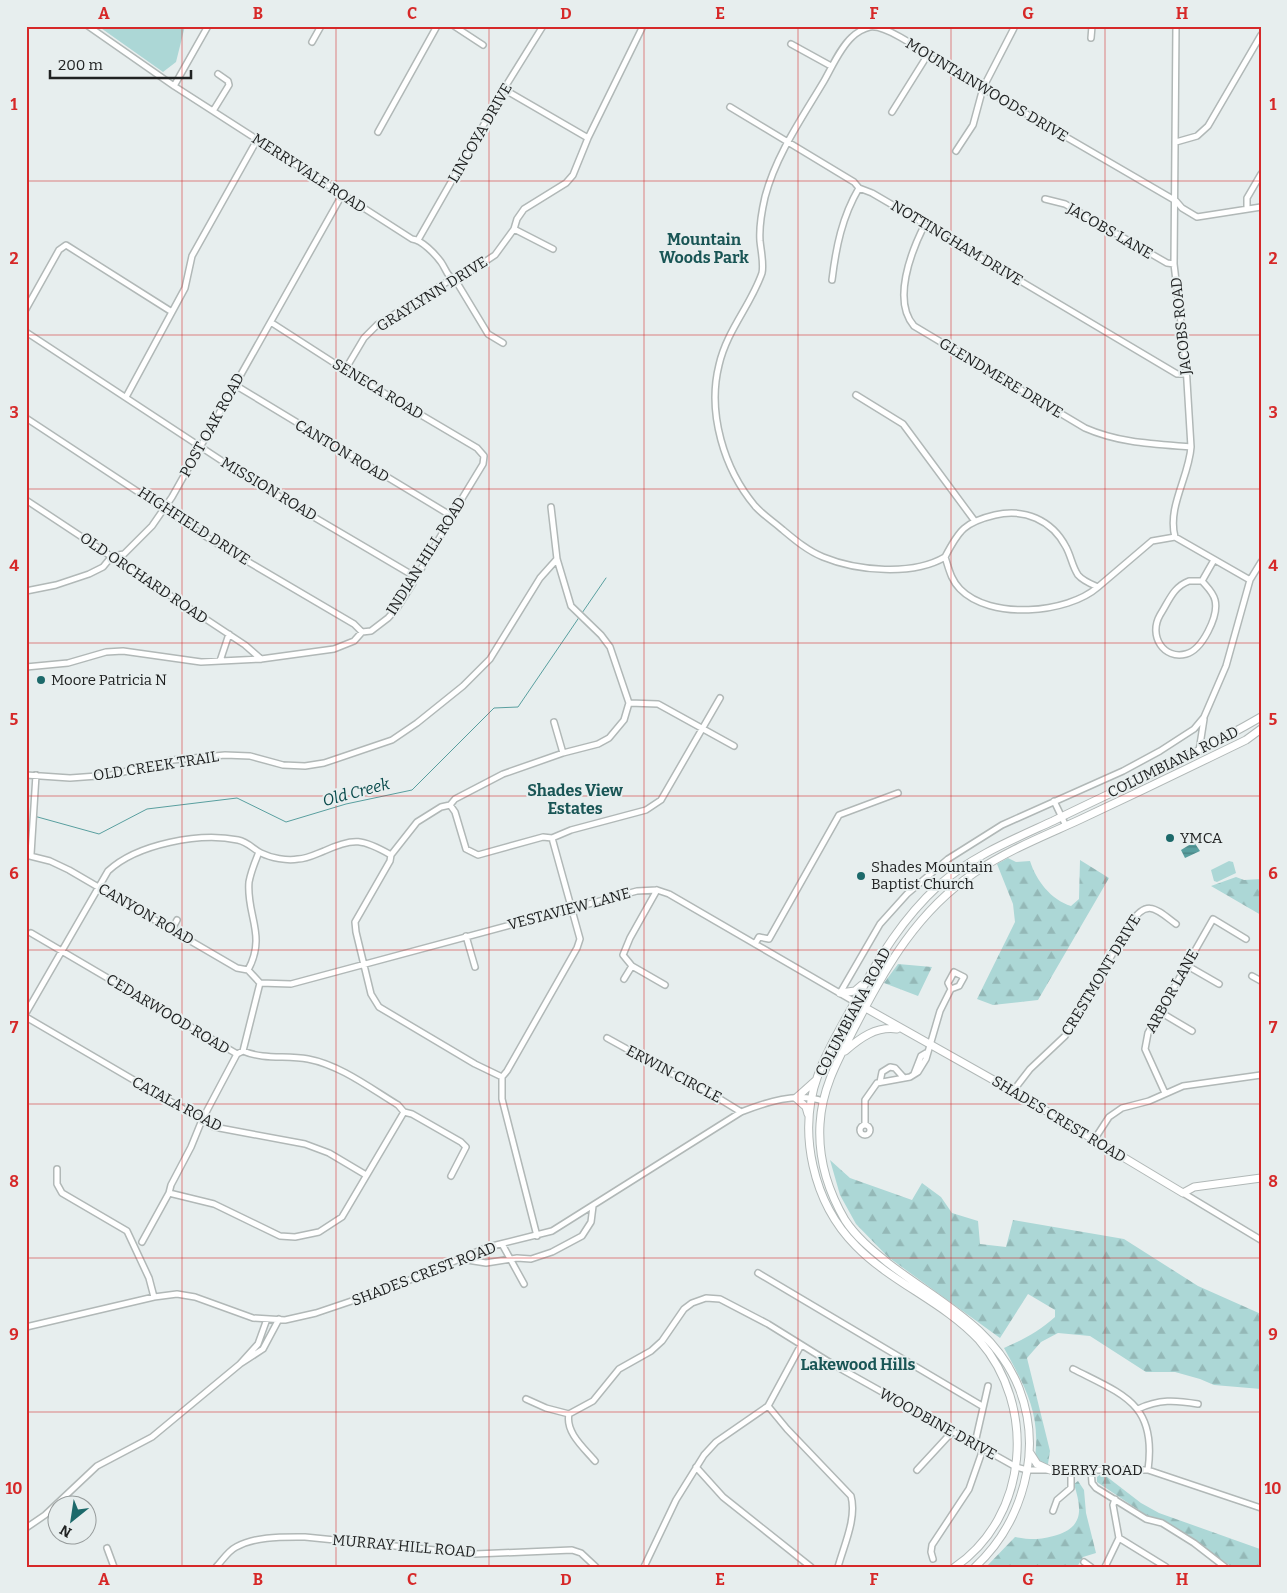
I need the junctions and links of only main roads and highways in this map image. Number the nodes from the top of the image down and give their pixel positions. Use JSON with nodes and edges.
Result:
{"nodes":[{"id":1,"x":1261,"y":717,"type":"edge"},
{"id":2,"x":1261,"y":729,"type":"edge"},
{"id":3,"x":939,"y":885,"type":"junction"},
{"id":4,"x":947,"y":894,"type":"junction"},
{"id":5,"x":881,"y":954,"type":"junction"},
{"id":6,"x":891,"y":961,"type":"junction"},
{"id":7,"x":866,"y":982,"type":"junction"},
{"id":8,"x":840,"y":993,"type":"road end"},
{"id":9,"x":855,"y":1002,"type":"junction"},
{"id":10,"x":864,"y":1008,"type":"junction"},
{"id":11,"x":901,"y":1029,"type":"junction"},
{"id":12,"x":840,"y":1054,"type":"junction"},
{"id":13,"x":817,"y":1079,"type":"junction"},
{"id":14,"x":809,"y":1117,"type":"junction"},
{"id":15,"x":1261,"y":1178,"type":"edge"},
{"id":16,"x":962,"y":1320,"type":"junction"},
{"id":17,"x":1029,"y":1452,"type":"junction"},
{"id":18,"x":1050,"y":1470,"type":"road end"},
{"id":19,"x":955,"y":1567,"type":"edge"},
{"id":20,"x":975,"y":1567,"type":"edge"}],
"edges":[{"from":1,"to":3,"type":"main road","name":"COLUMBIANA ROAD"},
{"from":2,"to":4,"type":"main road","name":"COLUMBIANA ROAD"},
{"from":3,"to":4,"type":"main road"},
{"from":3,"to":5,"type":"main road","name":"COLUMBIANA ROAD"},
{"from":4,"to":6,"type":"main road","name":"COLUMBIANA ROAD"},
{"from":5,"to":6,"type":"main road"},
{"from":5,"to":7,"type":"main road","name":"COLUMBIANA ROAD"},
{"from":6,"to":10,"type":"main road","name":"COLUMBIANA ROAD"},
{"from":7,"to":8,"type":"main road"},
{"from":7,"to":9,"type":"main road","name":"COLUMBIANA ROAD"},
{"from":9,"to":10,"type":"main road","name":"SHADES CREST ROAD"},
{"from":9,"to":13,"type":"main road","name":"COLUMBIANA ROAD"},
{"from":10,"to":11,"type":"main road","name":"SHADES CREST ROAD"},
{"from":10,"to":12,"type":"main road","name":"COLUMBIANA ROAD"},
{"from":11,"to":12,"type":"main road"},
{"from":11,"to":15,"type":"main road","name":"SHADES CREST ROAD"},
{"from":12,"to":16,"type":"main road","name":"COLUMBIANA ROAD"},
{"from":13,"to":14,"type":"main road","name":"COLUMBIANA ROAD"},
{"from":13,"to":14,"type":"main road"},
{"from":14,"to":16,"type":"main road","name":"COLUMBIANA ROAD"},
{"from":16,"to":17,"type":"main road","name":"COLUMBIANA ROAD"},
{"from":16,"to":19,"type":"main road","name":"COLUMBIANA ROAD"},
{"from":17,"to":18,"type":"main road"},
{"from":17,"to":20,"type":"main road","name":"COLUMBIANA ROAD"}]}
